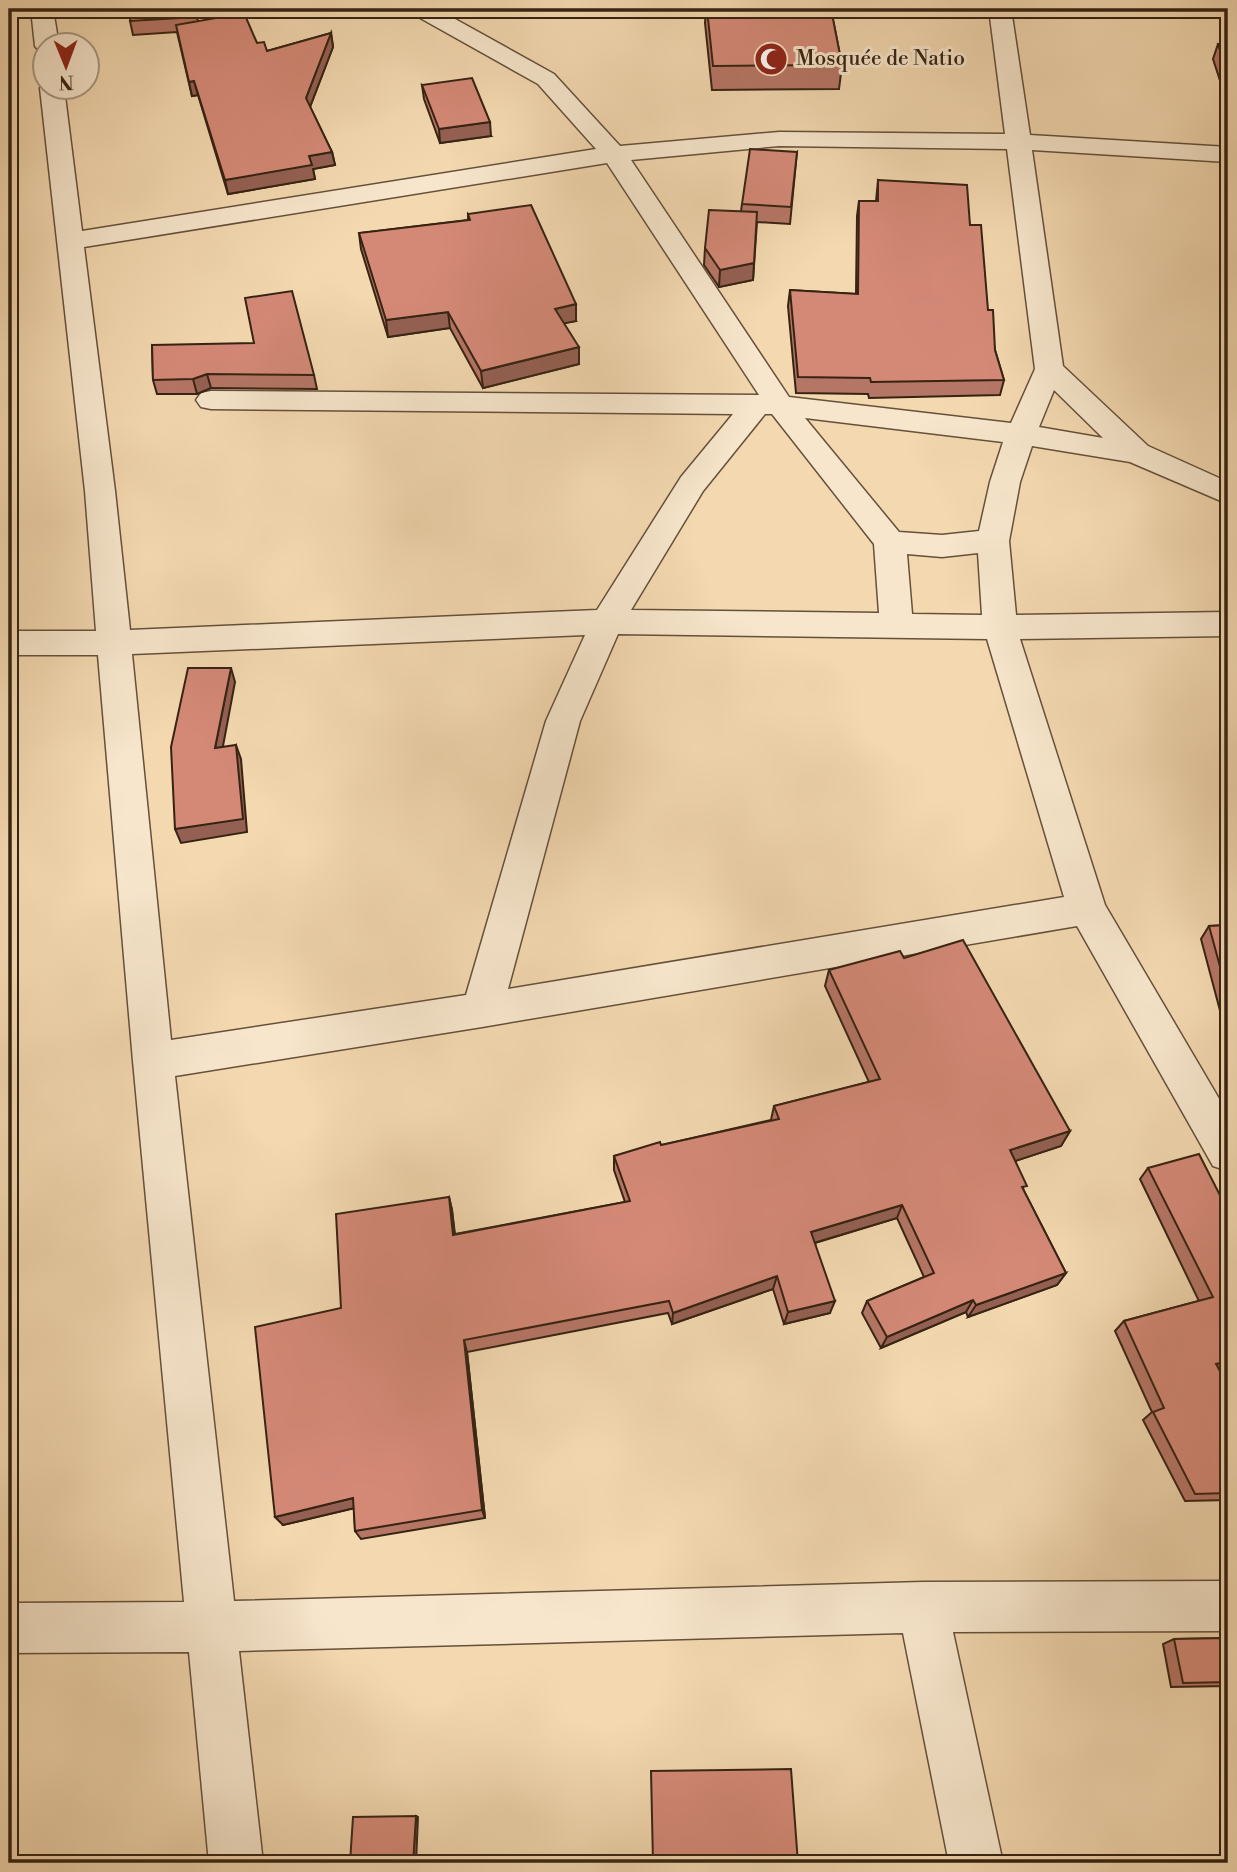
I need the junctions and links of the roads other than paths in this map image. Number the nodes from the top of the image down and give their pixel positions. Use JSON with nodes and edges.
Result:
{"nodes":[{"id":1,"x":42,"y":9,"type":"edge"},
{"id":2,"x":421,"y":9,"type":"edge"},
{"id":3,"x":1000,"y":9,"type":"edge"},
{"id":4,"x":45,"y":32,"type":"edge"},
{"id":5,"x":54,"y":102,"type":"edge"},
{"id":6,"x":1017,"y":142,"type":"junction"},
{"id":7,"x":614,"y":154,"type":"junction"},
{"id":8,"x":1228,"y":154,"type":"edge"},
{"id":9,"x":71,"y":241,"type":"junction"},
{"id":10,"x":1049,"y":369,"type":"junction"},
{"id":11,"x":211,"y":400,"type":"dead end"},
{"id":12,"x":769,"y":405,"type":"junction"},
{"id":13,"x":1021,"y":434,"type":"junction"},
{"id":14,"x":1137,"y":453,"type":"junction"},
{"id":15,"x":1228,"y":494,"type":"edge"},
{"id":16,"x":993,"y":541,"type":"junction"},
{"id":17,"x":890,"y":542,"type":"junction"},
{"id":18,"x":607,"y":622,"type":"junction"},
{"id":19,"x":1228,"y":624,"type":"edge"},
{"id":20,"x":897,"y":626,"type":"junction"},
{"id":21,"x":1000,"y":627,"type":"junction"},
{"id":22,"x":9,"y":643,"type":"edge"},
{"id":23,"x":114,"y":643,"type":"junction"},
{"id":24,"x":1087,"y":909,"type":"junction"},
{"id":25,"x":482,"y":1010,"type":"junction"},
{"id":26,"x":153,"y":1061,"type":"junction"},
{"id":27,"x":1228,"y":1152,"type":"edge"},
{"id":28,"x":1228,"y":1606,"type":"edge"},
{"id":29,"x":923,"y":1607,"type":"junction"},
{"id":30,"x":211,"y":1627,"type":"junction"},
{"id":31,"x":9,"y":1629,"type":"edge"},
{"id":32,"x":236,"y":1863,"type":"edge"},
{"id":33,"x":976,"y":1863,"type":"edge"}],
"edges":[{"from":1,"to":4,"type":"street"},
{"from":2,"to":7,"type":"street"},
{"from":3,"to":6,"type":"street"},
{"from":5,"to":9,"type":"street"},
{"from":6,"to":7,"type":"street"},
{"from":6,"to":8,"type":"street"},
{"from":6,"to":10,"type":"street"},
{"from":7,"to":9,"type":"street"},
{"from":7,"to":12,"type":"street"},
{"from":9,"to":23,"type":"street"},
{"from":10,"to":13,"type":"street"},
{"from":10,"to":14,"type":"street"},
{"from":11,"to":12,"type":"street"},
{"from":12,"to":13,"type":"street"},
{"from":12,"to":17,"type":"street"},
{"from":12,"to":18,"type":"street"},
{"from":13,"to":14,"type":"street"},
{"from":13,"to":16,"type":"street"},
{"from":14,"to":15,"type":"street"},
{"from":16,"to":17,"type":"street"},
{"from":16,"to":21,"type":"street"},
{"from":17,"to":20,"type":"street"},
{"from":18,"to":20,"type":"street"},
{"from":18,"to":23,"type":"street"},
{"from":18,"to":25,"type":"street"},
{"from":19,"to":21,"type":"street"},
{"from":20,"to":21,"type":"street"},
{"from":21,"to":24,"type":"street"},
{"from":22,"to":23,"type":"street"},
{"from":23,"to":26,"type":"street"},
{"from":24,"to":25,"type":"street"},
{"from":24,"to":27,"type":"street"},
{"from":25,"to":26,"type":"street"},
{"from":26,"to":30,"type":"street"},
{"from":28,"to":29,"type":"street"},
{"from":29,"to":30,"type":"street"},
{"from":29,"to":33,"type":"street"},
{"from":30,"to":31,"type":"street"},
{"from":30,"to":32,"type":"street"}]}
